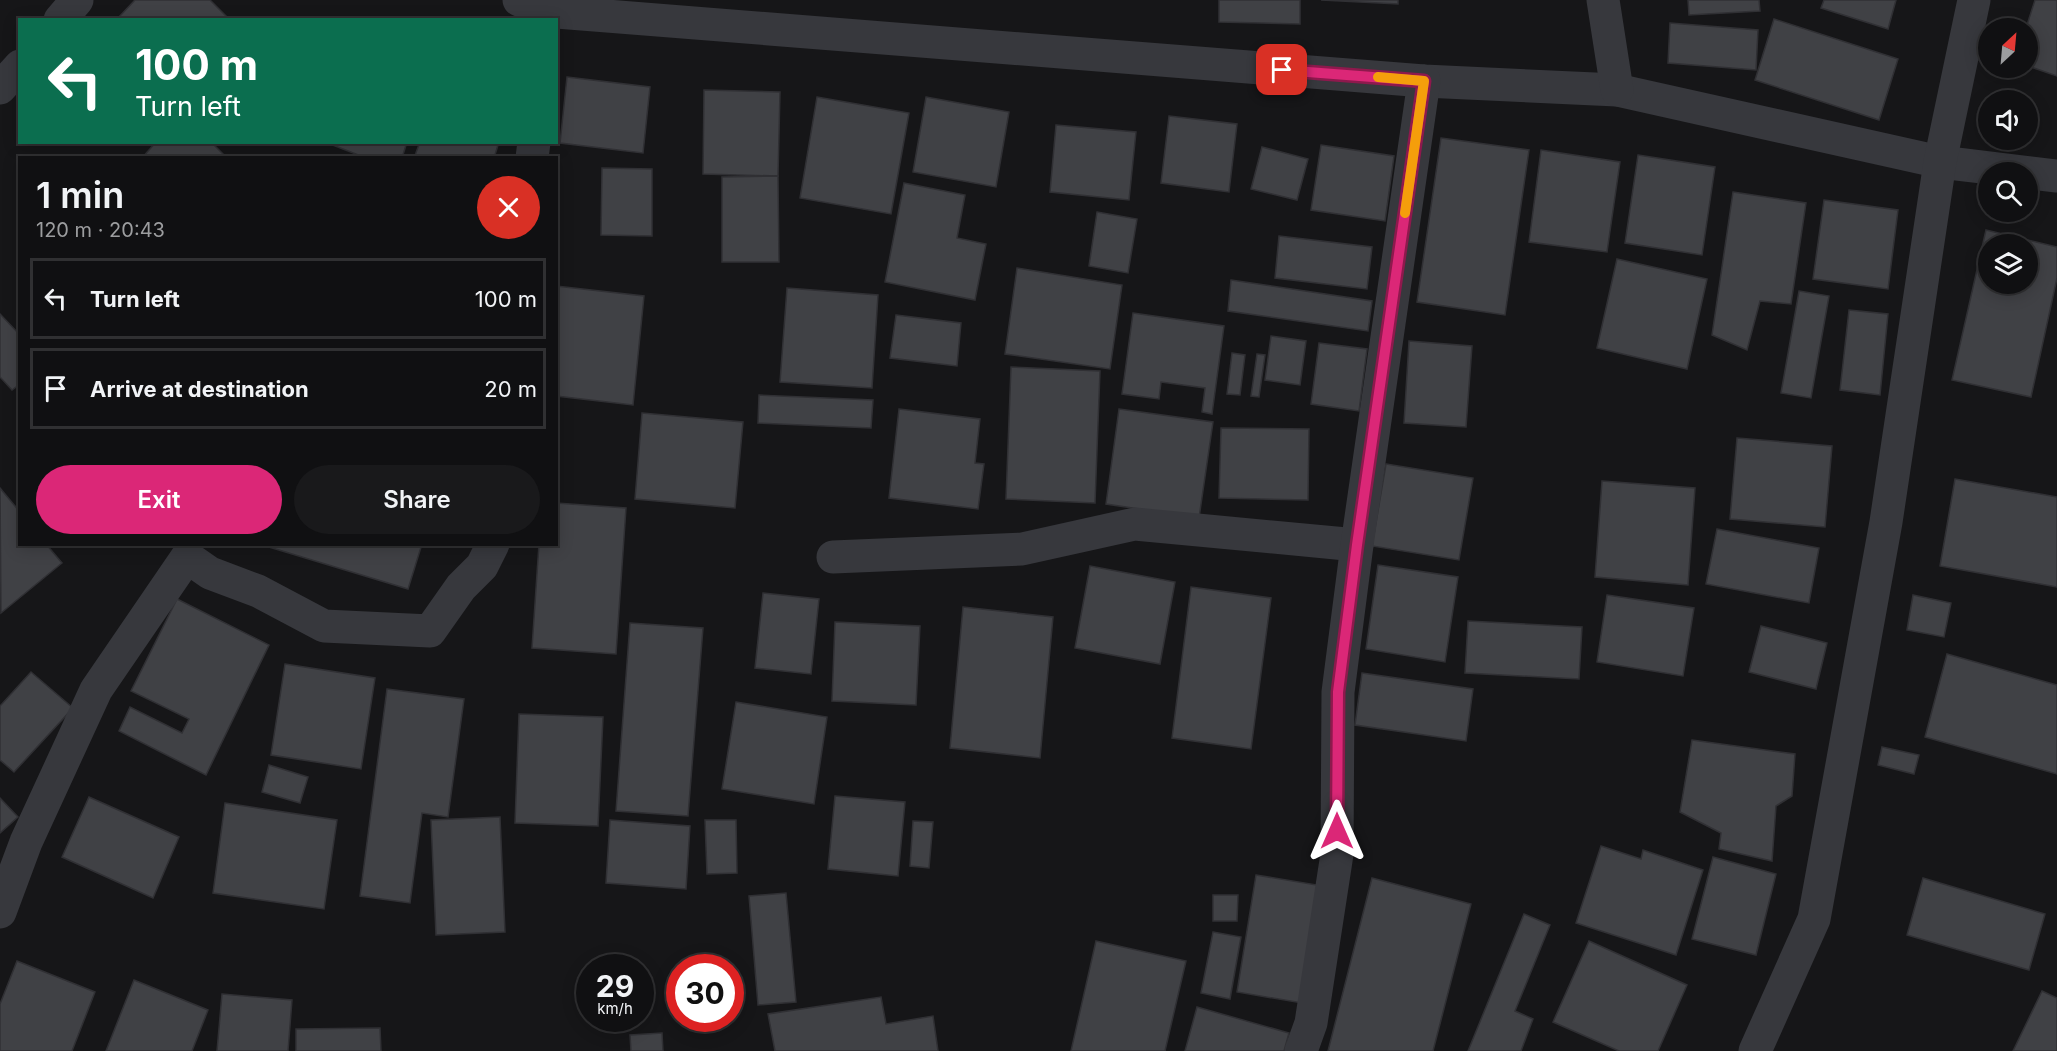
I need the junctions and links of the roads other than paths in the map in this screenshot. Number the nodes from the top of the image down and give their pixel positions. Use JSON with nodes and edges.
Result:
{"nodes":[{"id":1,"x":77,"y":0,"type":"edge"},
{"id":2,"x":1603,"y":0,"type":"edge"},
{"id":3,"x":1974,"y":0,"type":"edge"},
{"id":4,"x":536,"y":10,"type":"edge"},
{"id":5,"x":62,"y":18,"type":"edge"},
{"id":6,"x":18,"y":68,"type":"edge"},
{"id":7,"x":1424,"y":81,"type":"junction"},
{"id":8,"x":0,"y":88,"type":"edge"},
{"id":9,"x":1617,"y":90,"type":"junction"},
{"id":10,"x":1940,"y":162,"type":"junction"},
{"id":11,"x":2057,"y":176,"type":"edge"},
{"id":12,"x":1357,"y":545,"type":"junction"},
{"id":13,"x":492,"y":546,"type":"edge"},
{"id":14,"x":833,"y":557,"type":"dead end"},
{"id":15,"x":0,"y":912,"type":"edge"},
{"id":16,"x":1301,"y":1051,"type":"edge"},
{"id":17,"x":1755,"y":1051,"type":"edge"}],
"edges":[{"from":1,"to":5,"type":"street"},
{"from":2,"to":9,"type":"street"},
{"from":3,"to":10,"type":"street"},
{"from":4,"to":7,"type":"street"},
{"from":6,"to":8,"type":"street"},
{"from":7,"to":9,"type":"street"},
{"from":7,"to":12,"type":"street"},
{"from":9,"to":10,"type":"street"},
{"from":10,"to":11,"type":"street"},
{"from":10,"to":17,"type":"street"},
{"from":12,"to":14,"type":"street"},
{"from":12,"to":16,"type":"street"},
{"from":13,"to":15,"type":"street"}]}
